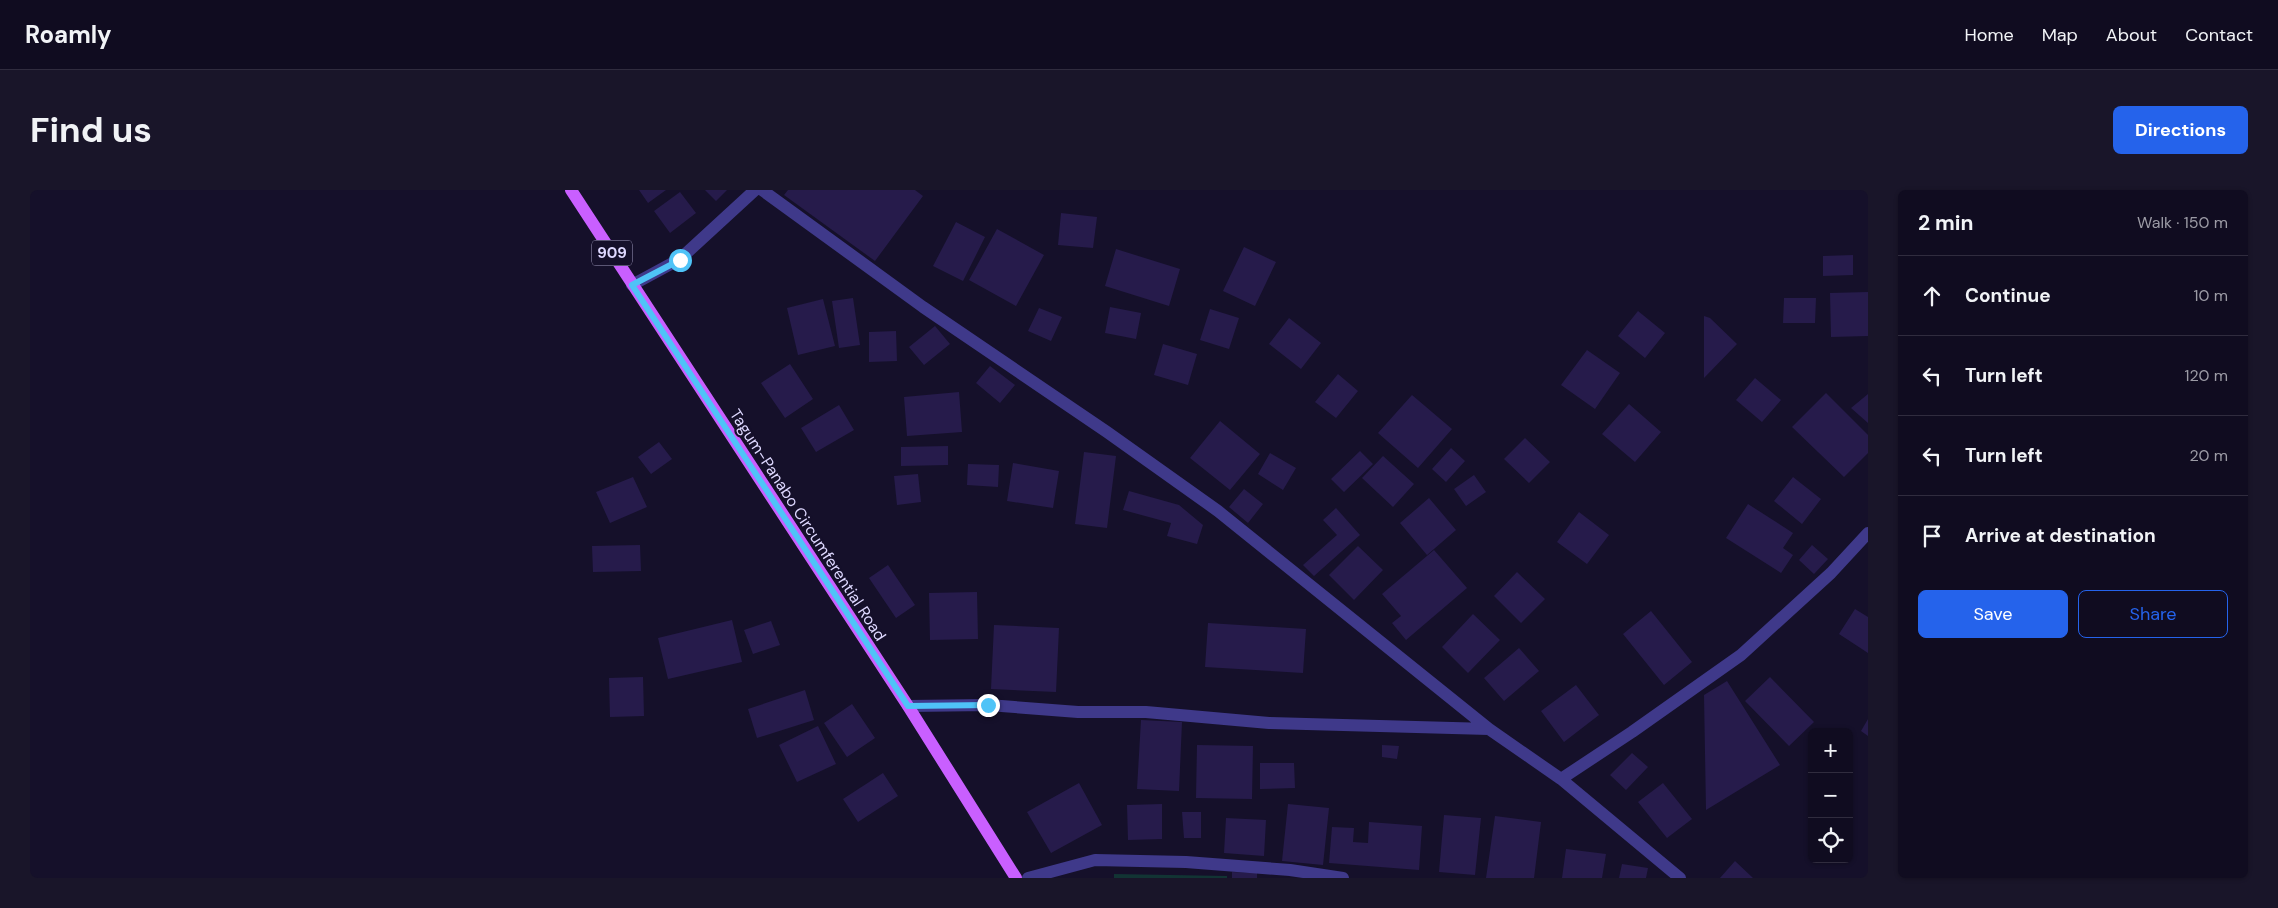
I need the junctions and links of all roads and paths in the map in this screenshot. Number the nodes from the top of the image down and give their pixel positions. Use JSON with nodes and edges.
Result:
{"nodes":[{"id":1,"x":571,"y":190,"type":"edge"},
{"id":2,"x":755,"y":190,"type":"edge"},
{"id":3,"x":762,"y":190,"type":"edge"},
{"id":4,"x":632,"y":285,"type":"junction"},
{"id":5,"x":1868,"y":533,"type":"edge"},
{"id":6,"x":908,"y":706,"type":"junction"},
{"id":7,"x":1490,"y":729,"type":"junction"},
{"id":8,"x":1560,"y":779,"type":"junction"},
{"id":9,"x":1016,"y":878,"type":"edge"},
{"id":10,"x":1028,"y":878,"type":"edge"},
{"id":11,"x":1343,"y":878,"type":"edge"},
{"id":12,"x":1680,"y":878,"type":"edge"}],
"edges":[{"from":1,"to":4,"type":"main road","name":"Tagum-Panabo Circumferential Road","number":"909"},
{"from":2,"to":4,"type":"street"},
{"from":3,"to":7,"type":"street"},
{"from":4,"to":6,"type":"main road","name":"Tagum-Panabo Circumferential Road","number":"909"},
{"from":5,"to":8,"type":"street"},
{"from":6,"to":7,"type":"street"},
{"from":6,"to":9,"type":"main road","name":"Tagum-Panabo Circumferential Road","number":"909"},
{"from":7,"to":8,"type":"street"},
{"from":8,"to":12,"type":"street"},
{"from":10,"to":11,"type":"street"}]}
